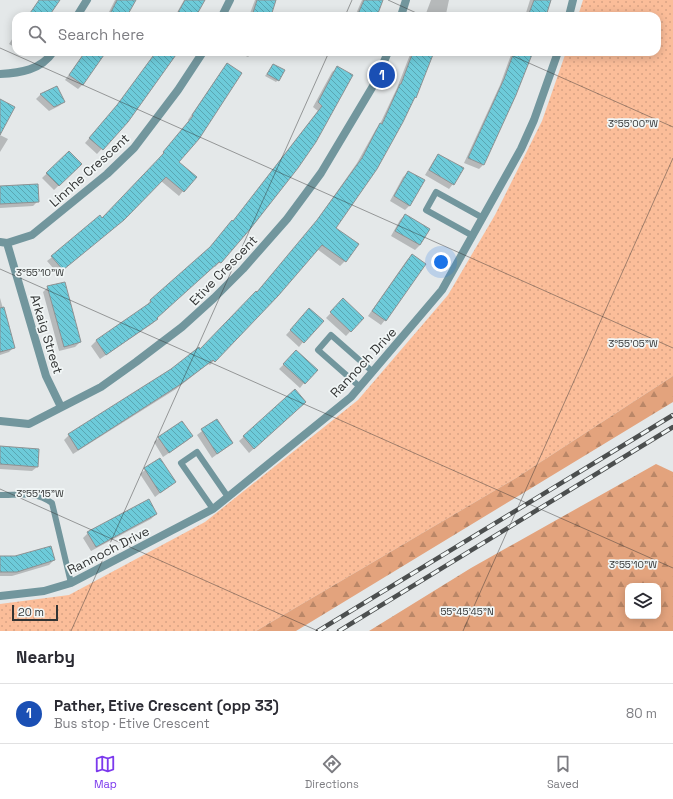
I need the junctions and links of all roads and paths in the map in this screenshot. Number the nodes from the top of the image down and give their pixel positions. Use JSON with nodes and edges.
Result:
{"nodes":[{"id":1,"x":87,"y":0,"type":"edge"},
{"id":2,"x":230,"y":0,"type":"edge"},
{"id":3,"x":406,"y":0,"type":"edge"},
{"id":4,"x":573,"y":0,"type":"edge"},
{"id":5,"x":80,"y":12,"type":"edge"},
{"id":6,"x":224,"y":12,"type":"edge"},
{"id":7,"x":402,"y":12,"type":"edge"},
{"id":8,"x":570,"y":12,"type":"edge"},
{"id":9,"x":50,"y":56,"type":"edge"},
{"id":10,"x":200,"y":56,"type":"edge"},
{"id":11,"x":386,"y":56,"type":"edge"},
{"id":12,"x":557,"y":56,"type":"edge"},
{"id":13,"x":0,"y":74,"type":"edge"},
{"id":14,"x":483,"y":218,"type":"junction"},
{"id":15,"x":473,"y":236,"type":"junction"},
{"id":16,"x":3,"y":242,"type":"edge"},
{"id":17,"x":373,"y":372,"type":"junction"},
{"id":18,"x":360,"y":387,"type":"junction"},
{"id":19,"x":61,"y":407,"type":"junction"},
{"id":20,"x":2,"y":421,"type":"edge"},
{"id":21,"x":0,"y":495,"type":"edge"},
{"id":22,"x":228,"y":497,"type":"junction"},
{"id":23,"x":212,"y":509,"type":"junction"},
{"id":24,"x":71,"y":583,"type":"junction"},
{"id":25,"x":0,"y":596,"type":"edge"}],
"edges":[{"from":1,"to":5,"type":"street"},
{"from":2,"to":6,"type":"street"},
{"from":3,"to":7,"type":"street"},
{"from":4,"to":8,"type":"street"},
{"from":9,"to":13,"type":"street"},
{"from":10,"to":16,"type":"street","name":"Linnhe Crescent"},
{"from":11,"to":19,"type":"street","name":"Etive Crescent"},
{"from":12,"to":14,"type":"street","name":"Rannoch Drive"},
{"from":14,"to":15,"type":"street","name":"Rannoch Drive"},
{"from":14,"to":15,"type":"lane"},
{"from":15,"to":17,"type":"street","name":"Rannoch Drive"},
{"from":16,"to":19,"type":"street","name":"Arkaig Street"},
{"from":17,"to":18,"type":"street","name":"Rannoch Drive"},
{"from":17,"to":18,"type":"lane"},
{"from":18,"to":22,"type":"street","name":"Rannoch Drive"},
{"from":19,"to":20,"type":"street","name":"Etive Crescent"},
{"from":21,"to":24,"type":"lane"},
{"from":22,"to":23,"type":"street","name":"Rannoch Drive"},
{"from":22,"to":23,"type":"lane"},
{"from":23,"to":24,"type":"street","name":"Rannoch Drive"},
{"from":24,"to":25,"type":"street","name":"Rannoch Drive"}]}
